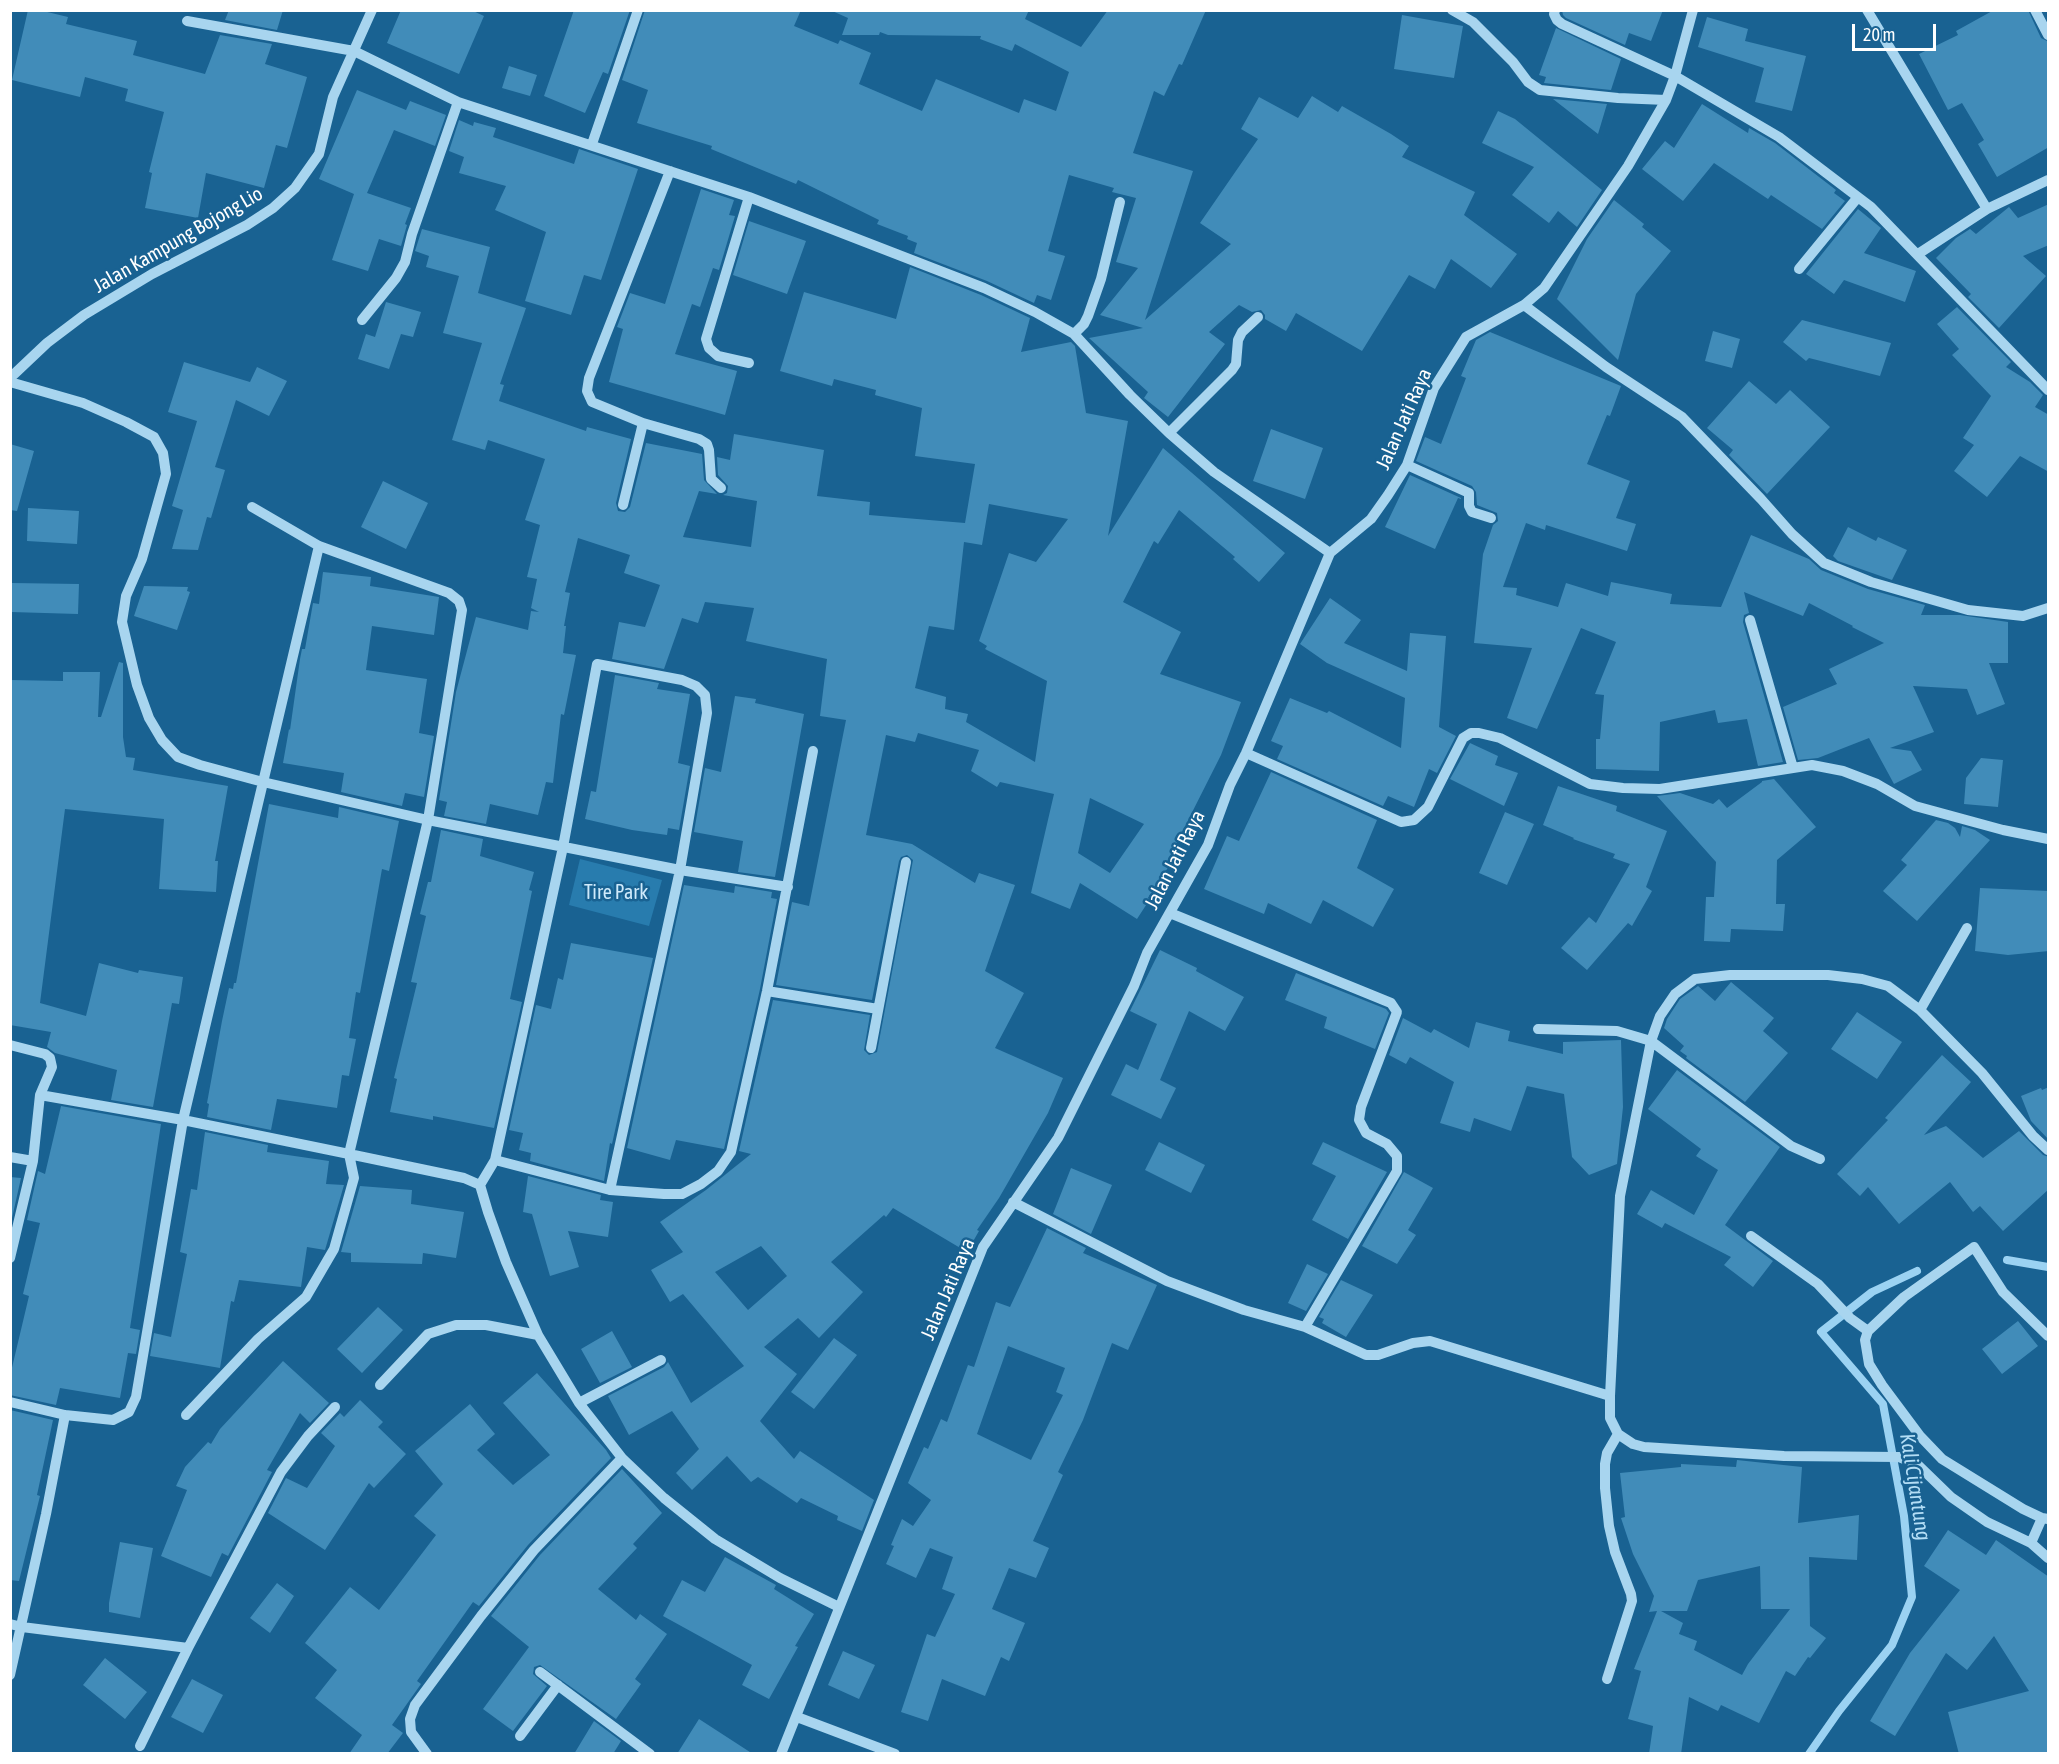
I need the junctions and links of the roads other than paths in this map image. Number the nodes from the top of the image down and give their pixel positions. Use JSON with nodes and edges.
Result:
{"nodes":[{"id":1,"x":372,"y":10,"type":"edge"},
{"id":2,"x":638,"y":10,"type":"edge"},
{"id":3,"x":1452,"y":10,"type":"edge"},
{"id":4,"x":1555,"y":10,"type":"edge"},
{"id":5,"x":1693,"y":10,"type":"edge"},
{"id":6,"x":1867,"y":10,"type":"edge"},
{"id":7,"x":2035,"y":10,"type":"edge"},
{"id":8,"x":187,"y":21,"type":"dead end"},
{"id":9,"x":2048,"y":31,"type":"edge"},
{"id":10,"x":354,"y":51,"type":"junction"},
{"id":11,"x":1675,"y":76,"type":"junction"},
{"id":12,"x":1666,"y":100,"type":"junction"},
{"id":13,"x":458,"y":102,"type":"junction"},
{"id":14,"x":592,"y":144,"type":"junction"},
{"id":15,"x":670,"y":171,"type":"junction"},
{"id":16,"x":2049,"y":180,"type":"edge"},
{"id":17,"x":749,"y":197,"type":"junction"},
{"id":18,"x":1858,"y":197,"type":"junction"},
{"id":19,"x":1120,"y":202,"type":"dead end"},
{"id":20,"x":1987,"y":209,"type":"junction"},
{"id":21,"x":1918,"y":254,"type":"junction"},
{"id":22,"x":1799,"y":269,"type":"dead end"},
{"id":23,"x":1524,"y":305,"type":"junction"},
{"id":24,"x":1258,"y":317,"type":"dead end"},
{"id":25,"x":362,"y":320,"type":"dead end"},
{"id":26,"x":1074,"y":334,"type":"junction"},
{"id":27,"x":749,"y":363,"type":"dead end"},
{"id":28,"x":10,"y":378,"type":"edge"},
{"id":29,"x":10,"y":382,"type":"edge"},
{"id":30,"x":2049,"y":390,"type":"edge"},
{"id":31,"x":643,"y":423,"type":"junction"},
{"id":32,"x":1169,"y":434,"type":"junction"},
{"id":33,"x":1407,"y":465,"type":"junction"},
{"id":34,"x":721,"y":488,"type":"dead end"},
{"id":35,"x":623,"y":505,"type":"dead end"},
{"id":36,"x":252,"y":507,"type":"dead end"},
{"id":37,"x":1491,"y":518,"type":"dead end"},
{"id":38,"x":319,"y":546,"type":"junction"},
{"id":39,"x":1330,"y":553,"type":"junction"},
{"id":40,"x":2049,"y":608,"type":"edge"},
{"id":41,"x":1750,"y":620,"type":"dead end"},
{"id":42,"x":813,"y":751,"type":"dead end"},
{"id":43,"x":1246,"y":753,"type":"junction"},
{"id":44,"x":1793,"y":768,"type":"junction"},
{"id":45,"x":263,"y":782,"type":"junction"},
{"id":46,"x":428,"y":820,"type":"junction"},
{"id":47,"x":2049,"y":838,"type":"edge"},
{"id":48,"x":563,"y":847,"type":"junction"},
{"id":49,"x":906,"y":862,"type":"dead end"},
{"id":50,"x":680,"y":870,"type":"junction"},
{"id":51,"x":788,"y":887,"type":"junction"},
{"id":52,"x":1170,"y":913,"type":"junction"},
{"id":53,"x":1967,"y":928,"type":"dead end"},
{"id":54,"x":768,"y":991,"type":"junction"},
{"id":55,"x":878,"y":1009,"type":"junction"},
{"id":56,"x":1920,"y":1010,"type":"junction"},
{"id":57,"x":1538,"y":1029,"type":"dead end"},
{"id":58,"x":1651,"y":1041,"type":"junction"},
{"id":59,"x":10,"y":1045,"type":"edge"},
{"id":60,"x":871,"y":1048,"type":"dead end"},
{"id":61,"x":40,"y":1095,"type":"junction"},
{"id":62,"x":183,"y":1120,"type":"junction"},
{"id":63,"x":2049,"y":1150,"type":"edge"},
{"id":64,"x":350,"y":1154,"type":"junction"},
{"id":65,"x":10,"y":1157,"type":"edge"},
{"id":66,"x":1820,"y":1159,"type":"dead end"},
{"id":67,"x":495,"y":1160,"type":"junction"},
{"id":68,"x":33,"y":1161,"type":"junction"},
{"id":69,"x":480,"y":1185,"type":"junction"},
{"id":70,"x":609,"y":1190,"type":"junction"},
{"id":71,"x":1013,"y":1202,"type":"junction"},
{"id":72,"x":1751,"y":1236,"type":"dead end"},
{"id":73,"x":10,"y":1258,"type":"edge"},
{"id":74,"x":1305,"y":1327,"type":"junction"},
{"id":75,"x":1868,"y":1331,"type":"junction"},
{"id":76,"x":538,"y":1335,"type":"junction"},
{"id":77,"x":2049,"y":1336,"type":"edge"},
{"id":78,"x":661,"y":1360,"type":"dead end"},
{"id":79,"x":380,"y":1385,"type":"dead end"},
{"id":80,"x":1610,"y":1396,"type":"junction"},
{"id":81,"x":10,"y":1402,"type":"edge"},
{"id":82,"x":579,"y":1403,"type":"junction"},
{"id":83,"x":335,"y":1407,"type":"dead end"},
{"id":84,"x":65,"y":1416,"type":"junction"},
{"id":85,"x":186,"y":1416,"type":"dead end"},
{"id":86,"x":1618,"y":1434,"type":"junction"},
{"id":87,"x":621,"y":1458,"type":"junction"},
{"id":88,"x":2045,"y":1519,"type":"edge"},
{"id":89,"x":2031,"y":1543,"type":"junction"},
{"id":90,"x":2049,"y":1558,"type":"edge"},
{"id":91,"x":839,"y":1607,"type":"junction"},
{"id":92,"x":16,"y":1626,"type":"edge"},
{"id":93,"x":188,"y":1648,"type":"junction"},
{"id":94,"x":540,"y":1672,"type":"dead end"},
{"id":95,"x":10,"y":1675,"type":"edge"},
{"id":96,"x":1607,"y":1679,"type":"dead end"},
{"id":97,"x":558,"y":1685,"type":"junction"},
{"id":98,"x":797,"y":1717,"type":"junction"},
{"id":99,"x":520,"y":1736,"type":"dead end"},
{"id":100,"x":140,"y":1746,"type":"dead end"},
{"id":101,"x":427,"y":1754,"type":"edge"},
{"id":102,"x":650,"y":1754,"type":"edge"},
{"id":103,"x":781,"y":1754,"type":"edge"},
{"id":104,"x":895,"y":1754,"type":"edge"}],
"edges":[{"from":1,"to":10,"type":"street","name":"Jalan Kampung Bojong Lio"},
{"from":2,"to":14,"type":"street"},
{"from":3,"to":12,"type":"street"},
{"from":4,"to":11,"type":"street"},
{"from":5,"to":11,"type":"street","name":"Jalan Jati Raya"},
{"from":6,"to":20,"type":"street"},
{"from":7,"to":9,"type":"street"},
{"from":8,"to":10,"type":"street"},
{"from":10,"to":13,"type":"street"},
{"from":10,"to":28,"type":"street","name":"Jalan Kampung Bojong Lio"},
{"from":11,"to":12,"type":"street","name":"Jalan Jati Raya"},
{"from":11,"to":18,"type":"street"},
{"from":12,"to":23,"type":"street","name":"Jalan Jati Raya"},
{"from":13,"to":14,"type":"street"},
{"from":13,"to":25,"type":"street"},
{"from":14,"to":15,"type":"street"},
{"from":15,"to":17,"type":"street"},
{"from":15,"to":31,"type":"street"},
{"from":16,"to":20,"type":"street"},
{"from":17,"to":26,"type":"street"},
{"from":17,"to":27,"type":"street"},
{"from":18,"to":21,"type":"street"},
{"from":18,"to":22,"type":"street"},
{"from":19,"to":26,"type":"street"},
{"from":20,"to":21,"type":"street"},
{"from":21,"to":30,"type":"street"},
{"from":23,"to":33,"type":"street","name":"Jalan Jati Raya"},
{"from":23,"to":40,"type":"street"},
{"from":24,"to":32,"type":"street"},
{"from":26,"to":32,"type":"street"},
{"from":29,"to":45,"type":"street"},
{"from":31,"to":34,"type":"street"},
{"from":31,"to":35,"type":"street"},
{"from":32,"to":39,"type":"street"},
{"from":33,"to":37,"type":"street"},
{"from":33,"to":39,"type":"street","name":"Jalan Jati Raya"},
{"from":36,"to":38,"type":"street"},
{"from":38,"to":45,"type":"street"},
{"from":38,"to":46,"type":"street"},
{"from":39,"to":43,"type":"street","name":"Jalan Jati Raya"},
{"from":41,"to":44,"type":"street"},
{"from":42,"to":51,"type":"street"},
{"from":43,"to":44,"type":"street"},
{"from":43,"to":52,"type":"street","name":"Jalan Jati Raya"},
{"from":44,"to":47,"type":"street"},
{"from":45,"to":46,"type":"street"},
{"from":45,"to":62,"type":"street"},
{"from":46,"to":48,"type":"street"},
{"from":46,"to":64,"type":"street"},
{"from":48,"to":50,"type":"street"},
{"from":48,"to":50,"type":"street"},
{"from":48,"to":67,"type":"street"},
{"from":49,"to":55,"type":"street"},
{"from":50,"to":51,"type":"street"},
{"from":50,"to":70,"type":"street"},
{"from":51,"to":54,"type":"street"},
{"from":52,"to":71,"type":"street","name":"Jalan Jati Raya"},
{"from":52,"to":74,"type":"street"},
{"from":53,"to":56,"type":"street"},
{"from":54,"to":55,"type":"street"},
{"from":54,"to":70,"type":"street"},
{"from":55,"to":60,"type":"street"},
{"from":56,"to":58,"type":"street"},
{"from":56,"to":63,"type":"street"},
{"from":57,"to":58,"type":"street"},
{"from":58,"to":66,"type":"street"},
{"from":58,"to":80,"type":"street"},
{"from":59,"to":61,"type":"street"},
{"from":61,"to":62,"type":"street"},
{"from":61,"to":68,"type":"street"},
{"from":62,"to":64,"type":"street"},
{"from":62,"to":84,"type":"street"},
{"from":64,"to":69,"type":"street"},
{"from":64,"to":85,"type":"street"},
{"from":65,"to":68,"type":"street"},
{"from":67,"to":69,"type":"street"},
{"from":67,"to":70,"type":"street"},
{"from":68,"to":73,"type":"street"},
{"from":69,"to":76,"type":"street"},
{"from":71,"to":74,"type":"street"},
{"from":71,"to":91,"type":"street","name":"Jalan Jati Raya"},
{"from":72,"to":75,"type":"street"},
{"from":74,"to":80,"type":"street"},
{"from":75,"to":77,"type":"street"},
{"from":75,"to":88,"type":"street"},
{"from":76,"to":79,"type":"street"},
{"from":76,"to":82,"type":"street"},
{"from":78,"to":82,"type":"street"},
{"from":80,"to":86,"type":"street"},
{"from":81,"to":84,"type":"street"},
{"from":82,"to":87,"type":"street"},
{"from":83,"to":93,"type":"street"},
{"from":84,"to":92,"type":"street"},
{"from":86,"to":89,"type":"street"},
{"from":86,"to":96,"type":"street"},
{"from":87,"to":91,"type":"street"},
{"from":87,"to":101,"type":"street"},
{"from":88,"to":89,"type":"street"},
{"from":89,"to":90,"type":"street"},
{"from":91,"to":98,"type":"street","name":"Jalan Jati Raya"},
{"from":92,"to":93,"type":"street"},
{"from":92,"to":95,"type":"street"},
{"from":93,"to":100,"type":"street"},
{"from":94,"to":97,"type":"street"},
{"from":97,"to":99,"type":"street"},
{"from":97,"to":102,"type":"street"},
{"from":98,"to":103,"type":"street","name":"Jalan Jati Raya"},
{"from":98,"to":104,"type":"street"}]}
